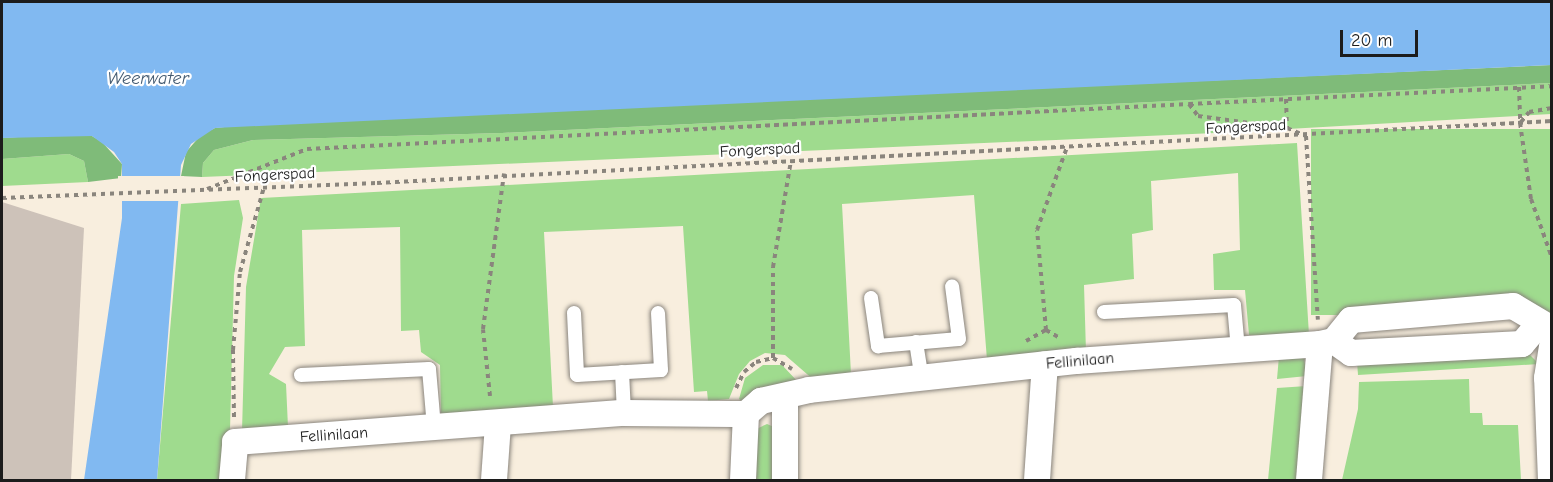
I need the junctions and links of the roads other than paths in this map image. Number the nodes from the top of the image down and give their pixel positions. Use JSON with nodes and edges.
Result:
{"nodes":[{"id":1,"x":952,"y":286,"type":"dead end"},
{"id":2,"x":871,"y":298,"type":"dead end"},
{"id":3,"x":1104,"y":312,"type":"dead end"},
{"id":4,"x":574,"y":313,"type":"dead end"},
{"id":5,"x":658,"y":313,"type":"dead end"},
{"id":6,"x":1545,"y":327,"type":"edge"},
{"id":7,"x":916,"y":342,"type":"junction"},
{"id":8,"x":1327,"y":343,"type":"junction"},
{"id":9,"x":1551,"y":346,"type":"edge"},
{"id":10,"x":1238,"y":350,"type":"junction"},
{"id":11,"x":1045,"y":364,"type":"junction"},
{"id":12,"x":622,"y":372,"type":"junction"},
{"id":13,"x":301,"y":375,"type":"dead end"},
{"id":14,"x":922,"y":378,"type":"junction"},
{"id":15,"x":785,"y":396,"type":"junction"},
{"id":16,"x":624,"y":413,"type":"junction"},
{"id":17,"x":746,"y":414,"type":"junction"},
{"id":18,"x":498,"y":424,"type":"junction"},
{"id":19,"x":434,"y":427,"type":"junction"},
{"id":20,"x":232,"y":480,"type":"edge"},
{"id":21,"x":494,"y":480,"type":"edge"},
{"id":22,"x":742,"y":480,"type":"edge"},
{"id":23,"x":785,"y":480,"type":"edge"},
{"id":24,"x":1037,"y":480,"type":"edge"},
{"id":25,"x":1309,"y":480,"type":"edge"},
{"id":26,"x":1551,"y":480,"type":"edge"}],
"edges":[{"from":1,"to":7,"type":"lane"},
{"from":2,"to":7,"type":"lane"},
{"from":3,"to":10,"type":"lane"},
{"from":4,"to":12,"type":"lane"},
{"from":5,"to":12,"type":"lane"},
{"from":6,"to":8,"type":"street","name":"Fellinilaan"},
{"from":6,"to":8,"type":"street","name":"Fellinilaan"},
{"from":7,"to":14,"type":"lane"},
{"from":8,"to":10,"type":"street","name":"Fellinilaan"},
{"from":8,"to":25,"type":"street"},
{"from":9,"to":26,"type":"street"},
{"from":10,"to":11,"type":"street","name":"Fellinilaan"},
{"from":11,"to":14,"type":"street","name":"Fellinilaan"},
{"from":11,"to":24,"type":"street"},
{"from":12,"to":16,"type":"lane"},
{"from":13,"to":19,"type":"lane"},
{"from":14,"to":15,"type":"street","name":"Fellinilaan"},
{"from":15,"to":17,"type":"street","name":"Fellinilaan"},
{"from":15,"to":23,"type":"street"},
{"from":16,"to":17,"type":"street","name":"Fellinilaan"},
{"from":16,"to":18,"type":"street","name":"Fellinilaan"},
{"from":17,"to":22,"type":"street"},
{"from":18,"to":19,"type":"street","name":"Fellinilaan"},
{"from":18,"to":21,"type":"street"},
{"from":19,"to":20,"type":"street","name":"Fellinilaan"}]}
